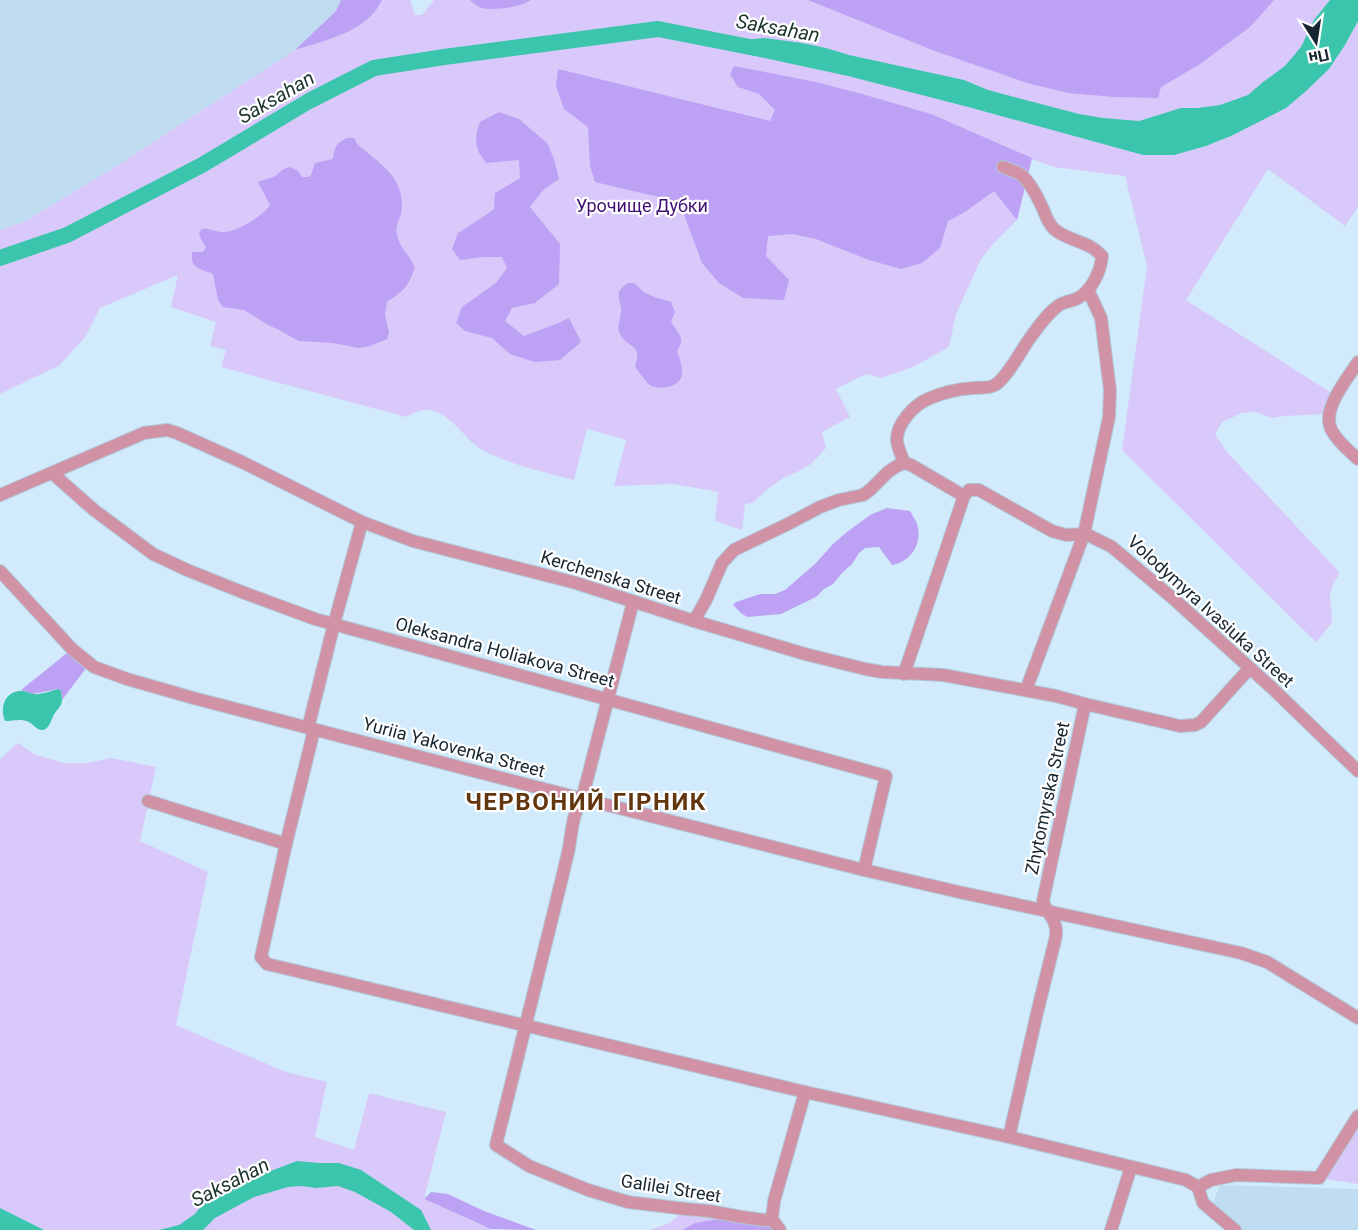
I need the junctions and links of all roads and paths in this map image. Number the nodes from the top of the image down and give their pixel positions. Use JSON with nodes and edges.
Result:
{"nodes":[{"id":1,"x":1003,"y":166,"type":"dead end"},
{"id":2,"x":1088,"y":290,"type":"junction"},
{"id":3,"x":1358,"y":362,"type":"edge"},
{"id":4,"x":1358,"y":459,"type":"edge"},
{"id":5,"x":904,"y":463,"type":"junction"},
{"id":6,"x":52,"y":473,"type":"junction"},
{"id":7,"x":0,"y":495,"type":"edge"},
{"id":8,"x":964,"y":496,"type":"junction"},
{"id":9,"x":362,"y":522,"type":"junction"},
{"id":10,"x":1084,"y":534,"type":"junction"},
{"id":11,"x":0,"y":571,"type":"edge"},
{"id":12,"x":633,"y":602,"type":"junction"},
{"id":13,"x":694,"y":621,"type":"junction"},
{"id":14,"x":334,"y":624,"type":"junction"},
{"id":15,"x":1250,"y":669,"type":"junction"},
{"id":16,"x":904,"y":674,"type":"junction"},
{"id":17,"x":1026,"y":690,"type":"junction"},
{"id":18,"x":609,"y":699,"type":"junction"},
{"id":19,"x":1085,"y":704,"type":"junction"},
{"id":20,"x":311,"y":729,"type":"junction"},
{"id":21,"x":1358,"y":771,"type":"edge"},
{"id":22,"x":582,"y":799,"type":"junction"},
{"id":23,"x":148,"y":801,"type":"dead end"},
{"id":24,"x":286,"y":844,"type":"junction"},
{"id":25,"x":864,"y":870,"type":"junction"},
{"id":26,"x":1046,"y":911,"type":"junction"},
{"id":27,"x":1358,"y":1018,"type":"edge"},
{"id":28,"x":526,"y":1025,"type":"junction"},
{"id":29,"x":805,"y":1092,"type":"junction"},
{"id":30,"x":1358,"y":1116,"type":"edge"},
{"id":31,"x":1009,"y":1137,"type":"junction"},
{"id":32,"x":1131,"y":1167,"type":"junction"},
{"id":33,"x":1198,"y":1187,"type":"junction"},
{"id":34,"x":772,"y":1219,"type":"junction"},
{"id":35,"x":780,"y":1230,"type":"edge"},
{"id":36,"x":1111,"y":1230,"type":"edge"},
{"id":37,"x":1235,"y":1230,"type":"edge"}],
"edges":[{"from":1,"to":2,"type":"street"},
{"from":2,"to":5,"type":"street"},
{"from":2,"to":10,"type":"street"},
{"from":3,"to":4,"type":"street"},
{"from":5,"to":8,"type":"street"},
{"from":5,"to":13,"type":"street"},
{"from":6,"to":7,"type":"street"},
{"from":6,"to":9,"type":"street","name":"Kerchenska Street"},
{"from":6,"to":14,"type":"street","name":"Oleksandra Holiakova Street"},
{"from":8,"to":10,"type":"street","name":"Volodymyra Ivasiuka Street"},
{"from":8,"to":16,"type":"street"},
{"from":9,"to":12,"type":"street","name":"Kerchenska Street"},
{"from":9,"to":14,"type":"street"},
{"from":10,"to":15,"type":"street","name":"Volodymyra Ivasiuka Street"},
{"from":10,"to":17,"type":"street"},
{"from":11,"to":20,"type":"street","name":"Yuriia Yakovenka Street"},
{"from":12,"to":13,"type":"street","name":"Kerchenska Street"},
{"from":12,"to":18,"type":"street","name":"Galilei Street"},
{"from":13,"to":16,"type":"street","name":"Kerchenska Street"},
{"from":14,"to":18,"type":"street","name":"Oleksandra Holiakova Street"},
{"from":14,"to":20,"type":"street"},
{"from":15,"to":19,"type":"street","name":"Zhytomyrska Street"},
{"from":15,"to":21,"type":"street","name":"Volodymyra Ivasiuka Street"},
{"from":16,"to":17,"type":"street","name":"Kerchenska Street"},
{"from":17,"to":19,"type":"street","name":"Kerchenska Street"},
{"from":18,"to":22,"type":"street","name":"Galilei Street"},
{"from":18,"to":25,"type":"street","name":"Oleksandra Holiakova Street"},
{"from":19,"to":26,"type":"street","name":"Zhytomyrska Street"},
{"from":20,"to":22,"type":"street","name":"Yuriia Yakovenka Street"},
{"from":20,"to":24,"type":"street"},
{"from":22,"to":25,"type":"street","name":"Yuriia Yakovenka Street"},
{"from":22,"to":28,"type":"street","name":"Galilei Street"},
{"from":23,"to":24,"type":"street"},
{"from":24,"to":28,"type":"street"},
{"from":25,"to":26,"type":"street"},
{"from":26,"to":27,"type":"street"},
{"from":26,"to":31,"type":"street","name":"Zhytomyrska Street"},
{"from":28,"to":29,"type":"street"},
{"from":28,"to":34,"type":"street","name":"Galilei Street"},
{"from":29,"to":31,"type":"street"},
{"from":29,"to":34,"type":"street"},
{"from":30,"to":33,"type":"street"},
{"from":31,"to":32,"type":"street"},
{"from":32,"to":33,"type":"street"},
{"from":32,"to":36,"type":"street"},
{"from":33,"to":37,"type":"street"},
{"from":34,"to":35,"type":"street"}]}
